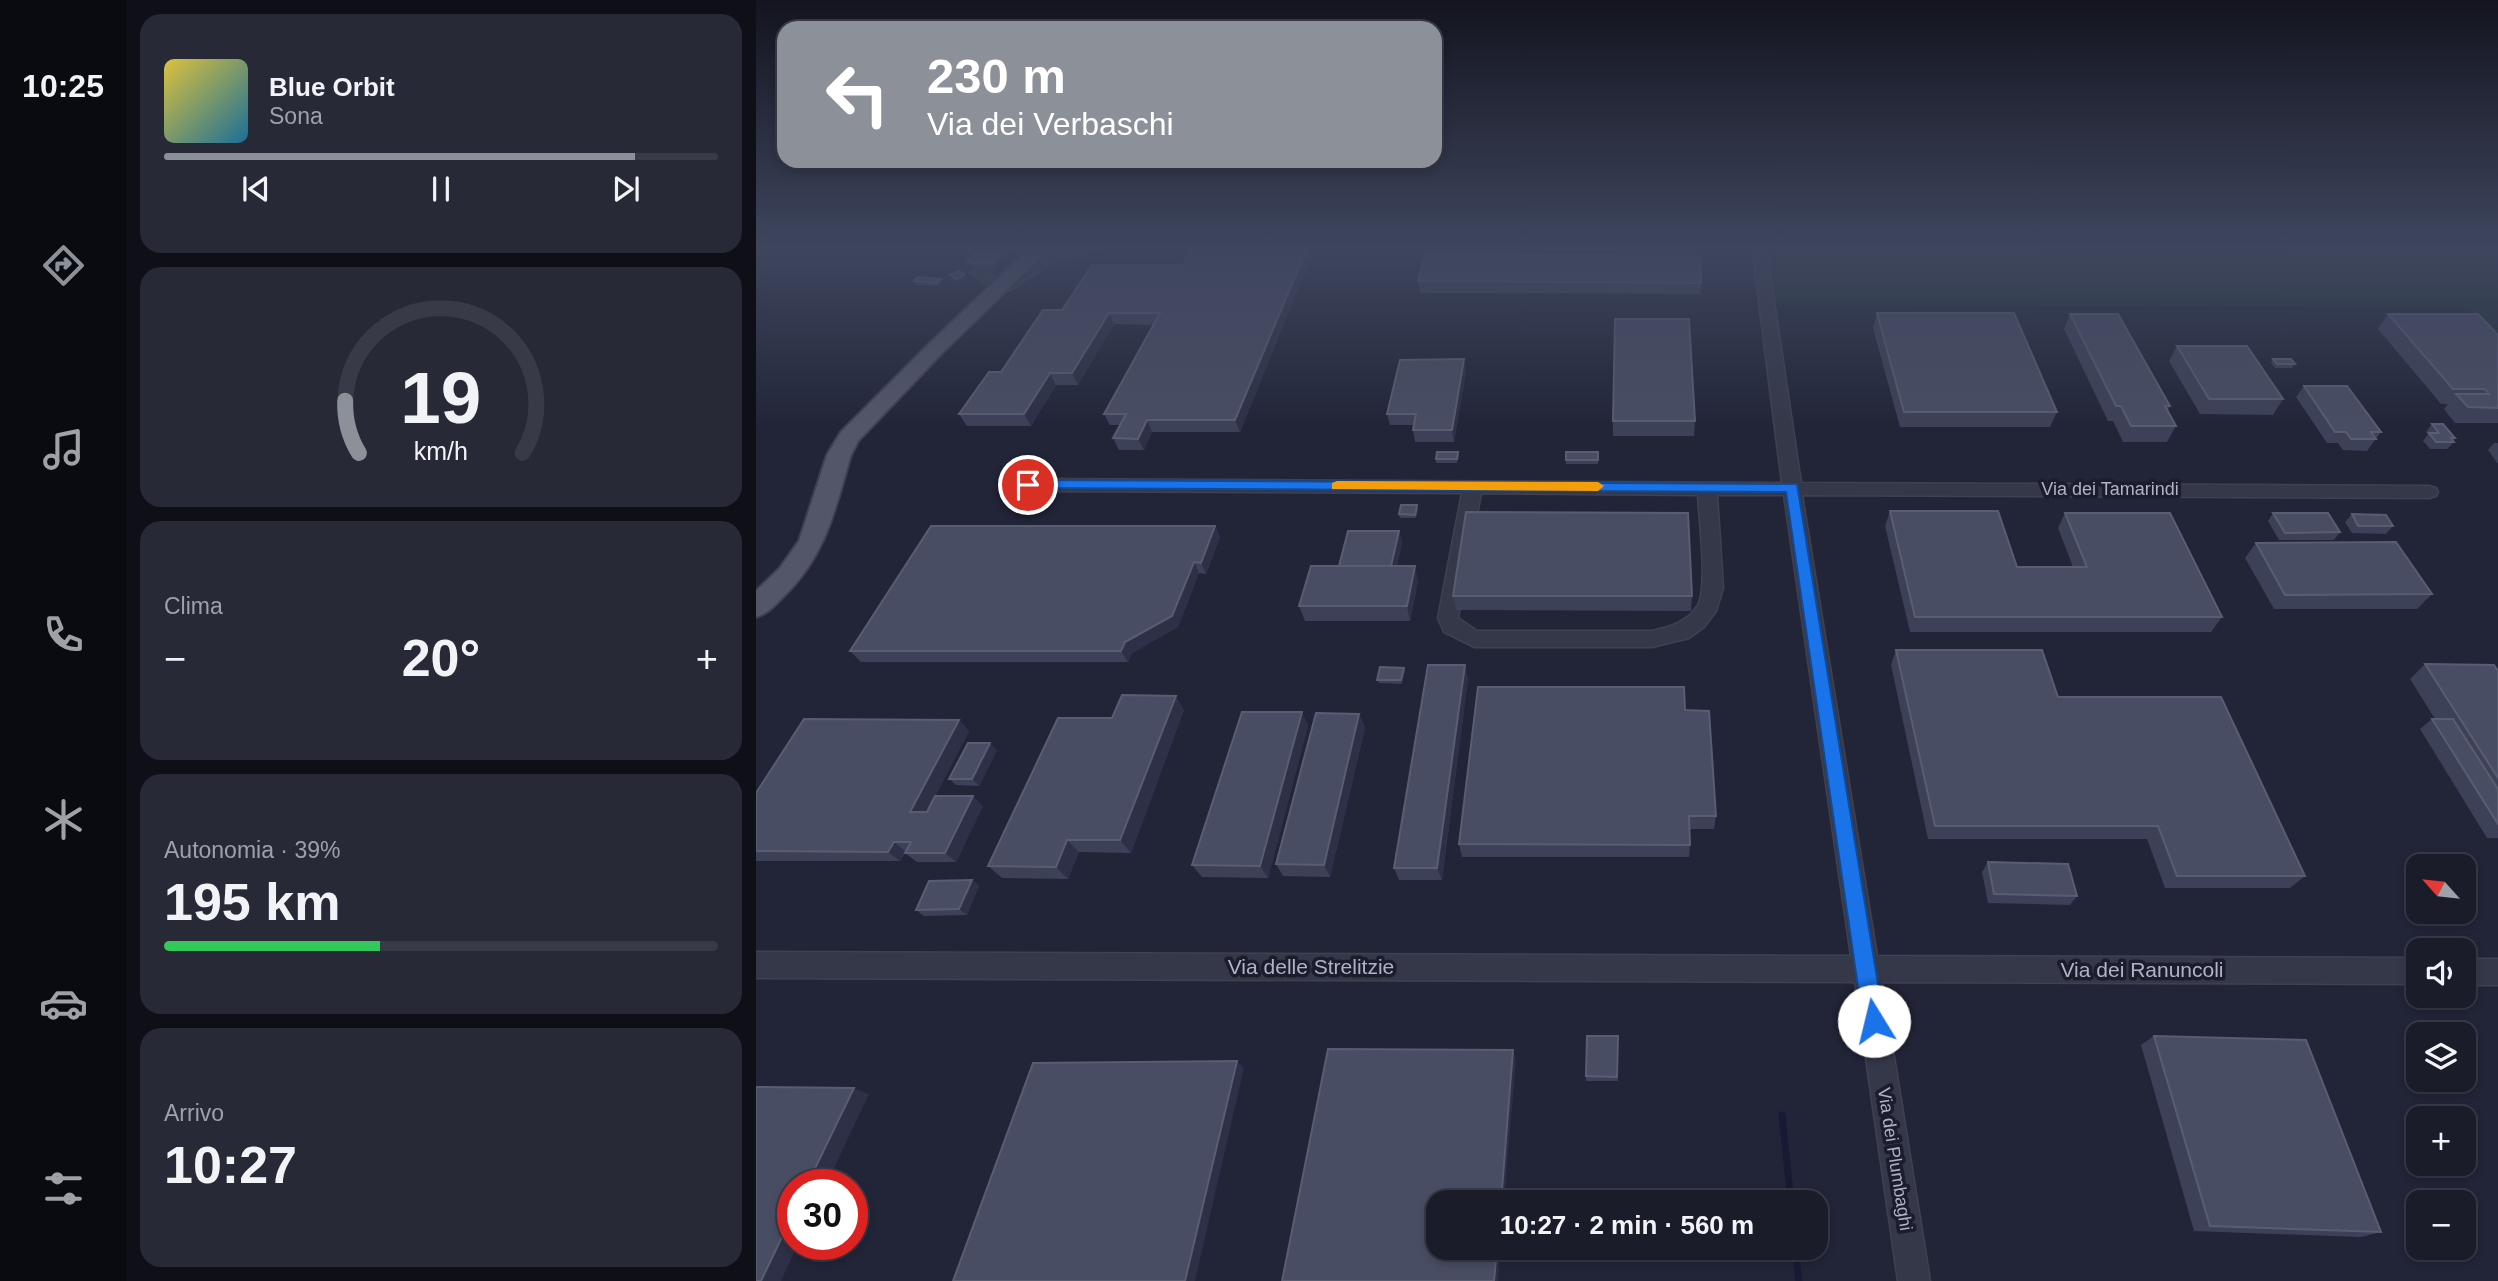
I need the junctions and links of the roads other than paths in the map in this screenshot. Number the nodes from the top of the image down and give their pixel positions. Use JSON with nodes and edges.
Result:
{"nodes":[{"id":1,"x":979,"y":307,"type":"edge"},
{"id":2,"x":982,"y":307,"type":"edge"},
{"id":3,"x":1767,"y":307,"type":"edge"},
{"id":4,"x":965,"y":320,"type":"junction"},
{"id":5,"x":1028,"y":485,"type":"dead end"},
{"id":6,"x":1473,"y":486,"type":"junction"},
{"id":7,"x":1707,"y":487,"type":"junction"},
{"id":8,"x":1792,"y":487,"type":"junction"},
{"id":9,"x":2429,"y":492,"type":"dead end"},
{"id":10,"x":756,"y":607,"type":"edge"},
{"id":11,"x":756,"y":965,"type":"edge"},
{"id":12,"x":1866,"y":969,"type":"junction"},
{"id":13,"x":2406,"y":971,"type":"edge"},
{"id":14,"x":2476,"y":972,"type":"edge"},
{"id":15,"x":2498,"y":972,"type":"edge"},
{"id":16,"x":1914,"y":1281,"type":"edge"}],
"edges":[{"from":1,"to":4,"type":"main road"},
{"from":2,"to":4,"type":"street"},
{"from":3,"to":8,"type":"street","name":"Via dei Plumbaghi"},
{"from":4,"to":10,"type":"main road"},
{"from":5,"to":6,"type":"street","name":"Via dei Tamarindi"},
{"from":6,"to":7,"type":"street","name":"Via dei Tamarindi"},
{"from":6,"to":7,"type":"street"},
{"from":7,"to":8,"type":"street","name":"Via dei Tamarindi"},
{"from":8,"to":9,"type":"street","name":"Via dei Tamarindi"},
{"from":8,"to":12,"type":"street","name":"Via dei Plumbaghi"},
{"from":11,"to":12,"type":"street","name":"Via delle Strelitzie"},
{"from":12,"to":13,"type":"street","name":"Via dei Ranuncoli"},
{"from":12,"to":16,"type":"street","name":"Via dei Plumbaghi"},
{"from":14,"to":15,"type":"street"}]}
